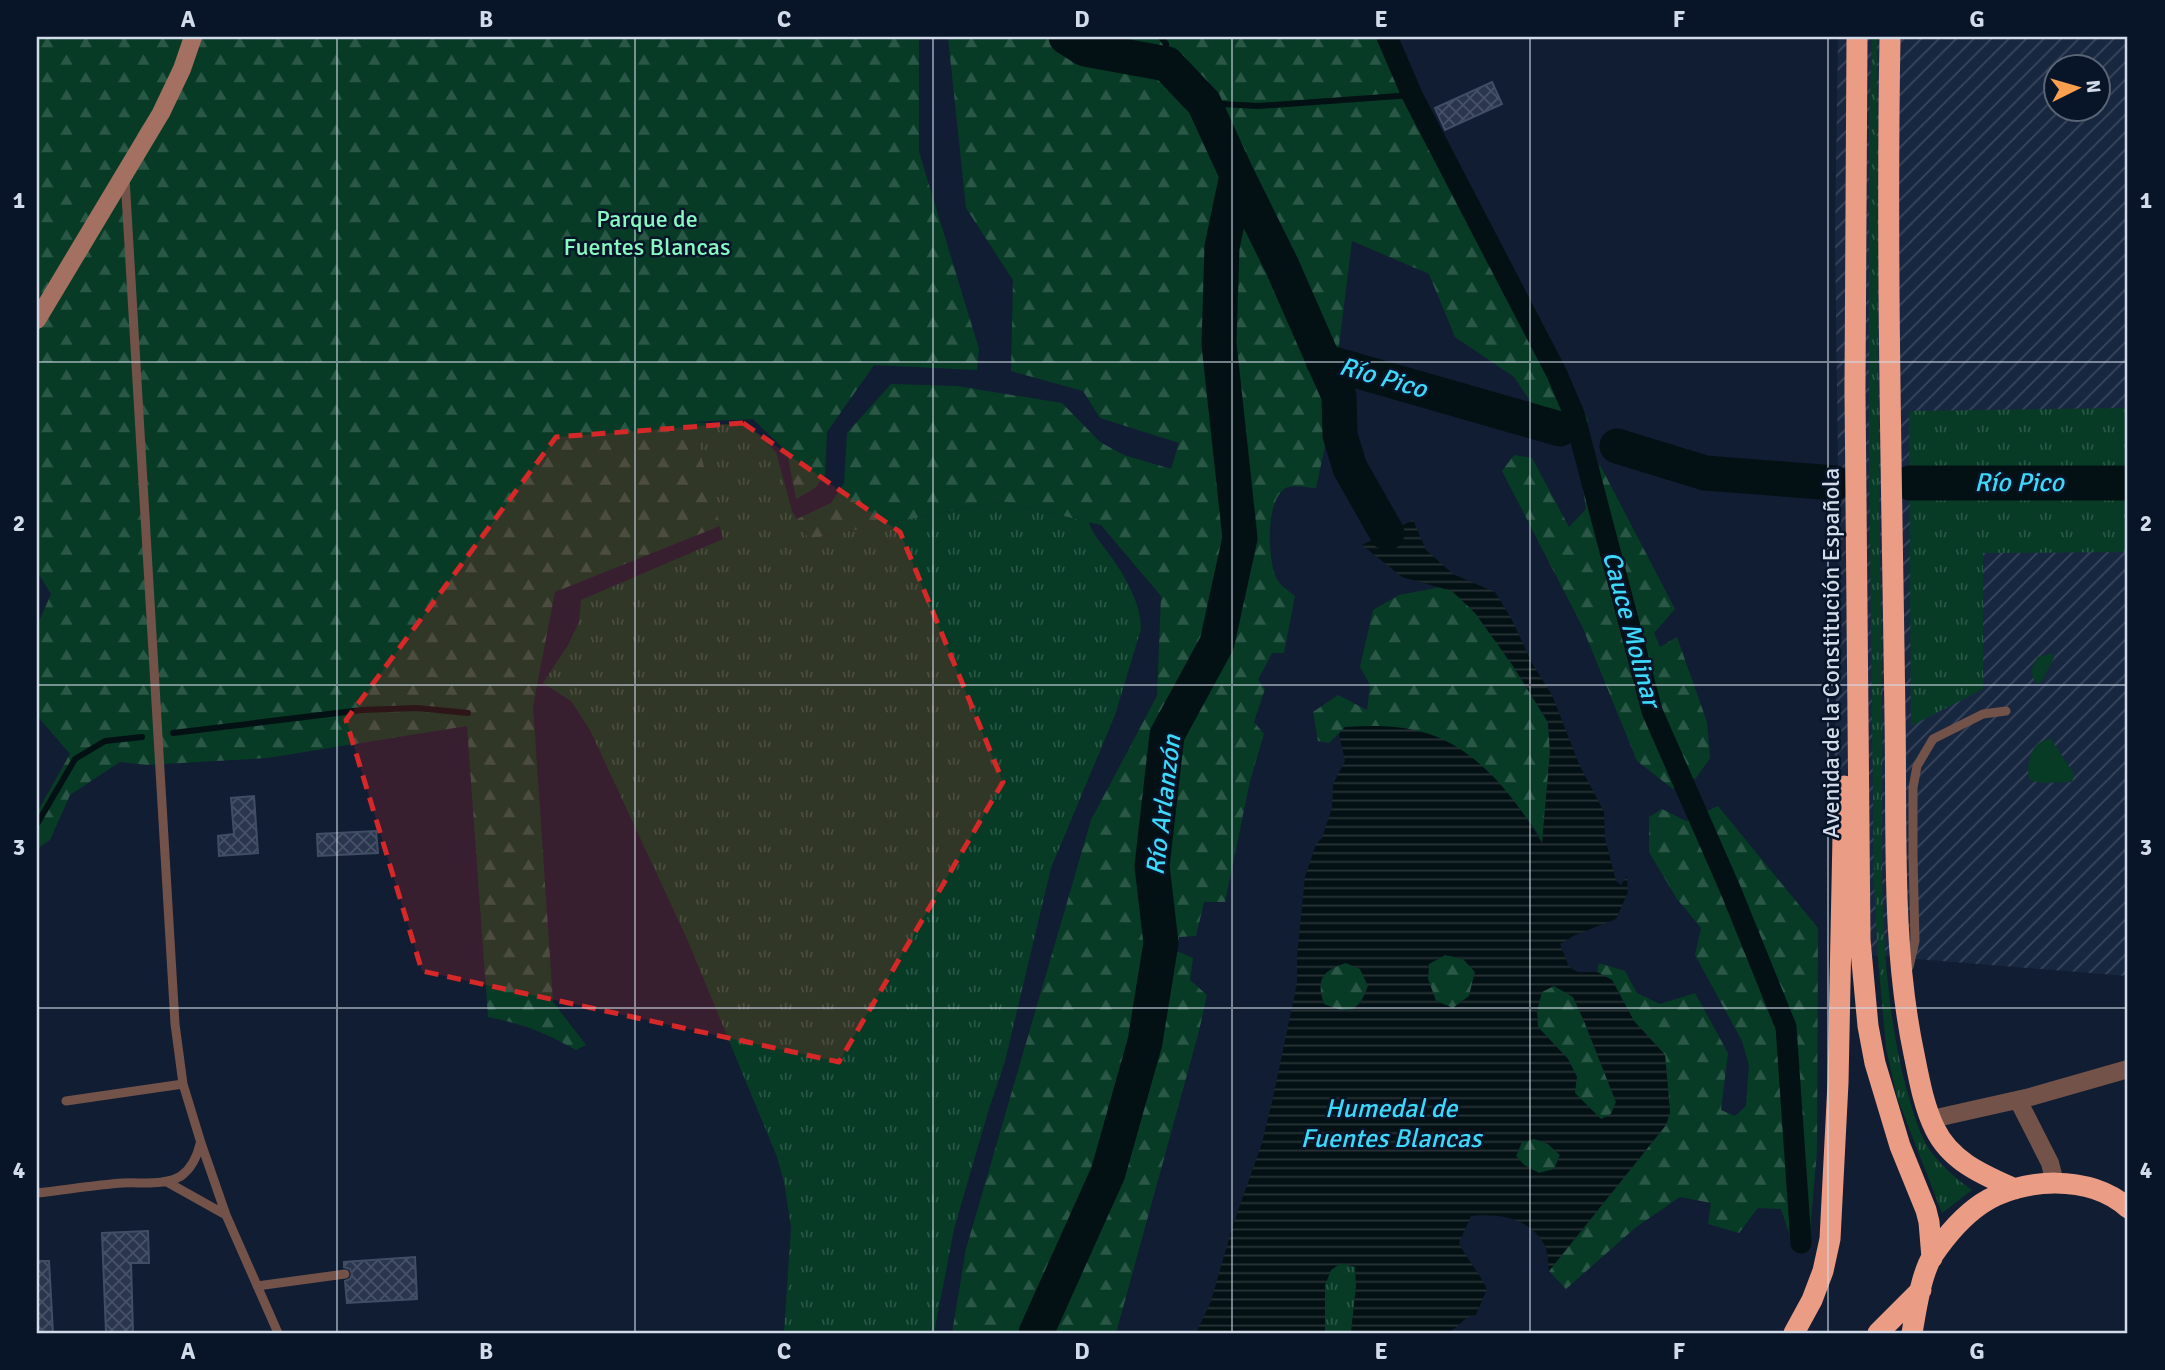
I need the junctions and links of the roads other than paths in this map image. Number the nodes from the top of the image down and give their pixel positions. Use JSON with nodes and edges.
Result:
{"nodes":[{"id":1,"x":193,"y":37,"type":"edge"},
{"id":2,"x":1857,"y":37,"type":"edge"},
{"id":3,"x":1889,"y":37,"type":"edge"},
{"id":4,"x":125,"y":173,"type":"junction"},
{"id":5,"x":37,"y":320,"type":"edge"},
{"id":6,"x":1857,"y":634,"type":"junction"},
{"id":7,"x":2006,"y":711,"type":"dead end"},
{"id":8,"x":1904,"y":989,"type":"junction"},
{"id":9,"x":2128,"y":1069,"type":"edge"},
{"id":10,"x":184,"y":1084,"type":"junction"},
{"id":11,"x":2018,"y":1100,"type":"junction"},
{"id":12,"x":66,"y":1101,"type":"dead end"},
{"id":13,"x":1932,"y":1119,"type":"junction"},
{"id":14,"x":201,"y":1143,"type":"junction"},
{"id":15,"x":167,"y":1182,"type":"junction"},
{"id":16,"x":2055,"y":1183,"type":"junction"},
{"id":17,"x":2015,"y":1189,"type":"junction"},
{"id":18,"x":37,"y":1193,"type":"edge"},
{"id":19,"x":2128,"y":1208,"type":"edge"},
{"id":20,"x":226,"y":1215,"type":"junction"},
{"id":21,"x":1931,"y":1258,"type":"junction"},
{"id":22,"x":345,"y":1274,"type":"dead end"},
{"id":23,"x":257,"y":1286,"type":"junction"},
{"id":24,"x":1921,"y":1290,"type":"junction"},
{"id":25,"x":278,"y":1333,"type":"edge"},
{"id":26,"x":1794,"y":1333,"type":"edge"},
{"id":27,"x":1878,"y":1333,"type":"edge"},
{"id":28,"x":1912,"y":1333,"type":"edge"}],
"edges":[{"from":1,"to":4,"type":"main road"},
{"from":2,"to":6,"type":"highway","name":"Avenida de la Constitución Española"},
{"from":3,"to":8,"type":"highway"},
{"from":4,"to":5,"type":"main road"},
{"from":4,"to":10,"type":"lane"},
{"from":6,"to":21,"type":"highway","name":"Avenida de la Constitución Española"},
{"from":6,"to":26,"type":"highway"},
{"from":7,"to":8,"type":"lane"},
{"from":8,"to":13,"type":"highway"},
{"from":9,"to":11,"type":"street"},
{"from":10,"to":12,"type":"lane"},
{"from":10,"to":14,"type":"lane"},
{"from":11,"to":13,"type":"street"},
{"from":11,"to":16,"type":"street"},
{"from":13,"to":17,"type":"highway"},
{"from":14,"to":15,"type":"lane"},
{"from":14,"to":20,"type":"lane"},
{"from":15,"to":18,"type":"lane"},
{"from":15,"to":20,"type":"lane"},
{"from":16,"to":17,"type":"highway"},
{"from":16,"to":19,"type":"highway"},
{"from":17,"to":21,"type":"highway"},
{"from":20,"to":23,"type":"lane"},
{"from":21,"to":24,"type":"highway"},
{"from":22,"to":23,"type":"lane"},
{"from":23,"to":25,"type":"lane"},
{"from":24,"to":27,"type":"highway"},
{"from":24,"to":28,"type":"highway"}]}
